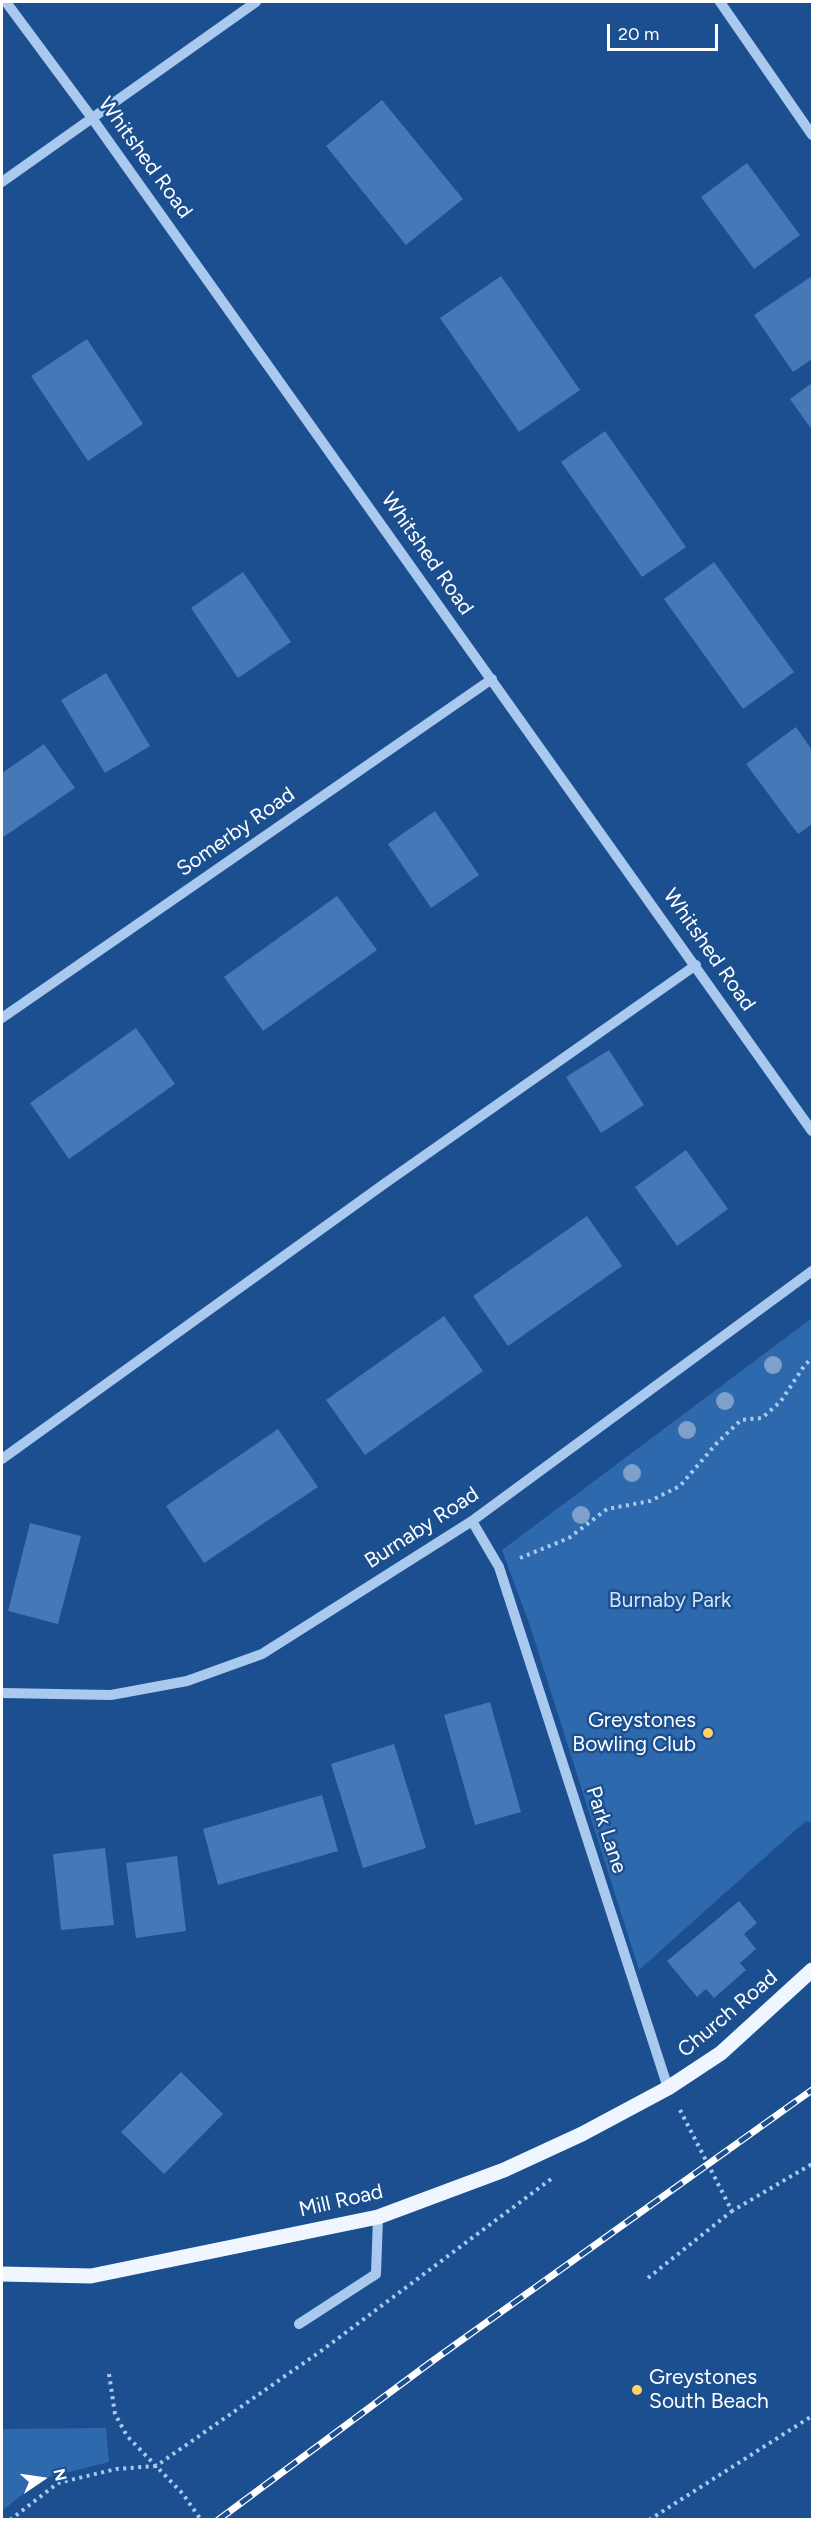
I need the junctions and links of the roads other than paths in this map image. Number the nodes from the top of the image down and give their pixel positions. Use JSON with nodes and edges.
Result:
{"nodes":[{"id":1,"x":6,"y":2,"type":"edge"},
{"id":2,"x":256,"y":2,"type":"edge"},
{"id":3,"x":720,"y":2,"type":"edge"},
{"id":4,"x":92,"y":118,"type":"junction"},
{"id":5,"x":813,"y":135,"type":"edge"},
{"id":6,"x":2,"y":182,"type":"edge"},
{"id":7,"x":492,"y":679,"type":"junction"},
{"id":8,"x":696,"y":965,"type":"junction"},
{"id":9,"x":2,"y":1018,"type":"edge"},
{"id":10,"x":813,"y":1131,"type":"edge"},
{"id":11,"x":813,"y":1271,"type":"edge"},
{"id":12,"x":2,"y":1459,"type":"edge"},
{"id":13,"x":472,"y":1521,"type":"junction"},
{"id":14,"x":2,"y":1693,"type":"edge"},
{"id":15,"x":813,"y":1970,"type":"edge"},
{"id":16,"x":668,"y":2088,"type":"junction"},
{"id":17,"x":378,"y":2217,"type":"junction"},
{"id":18,"x":2,"y":2274,"type":"edge"},
{"id":19,"x":299,"y":2324,"type":"dead end"}],
"edges":[{"from":1,"to":4,"type":"street","name":"Whitshed Road"},
{"from":2,"to":4,"type":"street"},
{"from":3,"to":5,"type":"street"},
{"from":4,"to":6,"type":"street"},
{"from":4,"to":7,"type":"street","name":"Whitshed Road"},
{"from":7,"to":8,"type":"street","name":"Whitshed Road"},
{"from":7,"to":9,"type":"street","name":"Somerby Road"},
{"from":8,"to":10,"type":"street","name":"Whitshed Road"},
{"from":8,"to":12,"type":"street"},
{"from":11,"to":13,"type":"street","name":"Burnaby Road"},
{"from":13,"to":14,"type":"street","name":"Burnaby Road"},
{"from":13,"to":16,"type":"street","name":"Park Lane"},
{"from":15,"to":16,"type":"main road","name":"Church Road"},
{"from":16,"to":17,"type":"main road","name":"Mill Road"},
{"from":17,"to":18,"type":"main road","name":"Mill Road"},
{"from":17,"to":19,"type":"street"}]}
